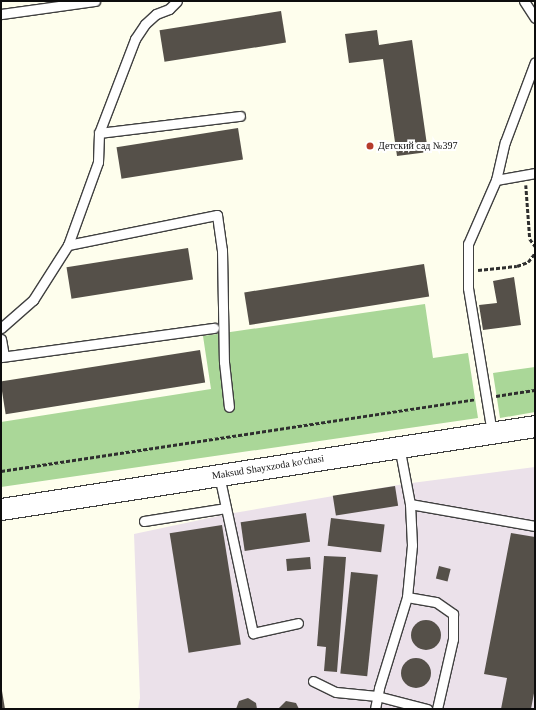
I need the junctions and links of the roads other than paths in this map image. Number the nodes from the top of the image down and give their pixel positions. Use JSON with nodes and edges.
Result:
{"nodes":[{"id":1,"x":95,"y":1,"type":"edge"},
{"id":2,"x":177,"y":1,"type":"edge"},
{"id":3,"x":524,"y":1,"type":"edge"},
{"id":4,"x":1,"y":14,"type":"edge"},
{"id":5,"x":535,"y":18,"type":"edge"},
{"id":6,"x":535,"y":62,"type":"edge"},
{"id":7,"x":240,"y":116,"type":"dead end"},
{"id":8,"x":99,"y":133,"type":"junction"},
{"id":9,"x":535,"y":173,"type":"edge"},
{"id":10,"x":496,"y":180,"type":"junction"},
{"id":11,"x":68,"y":245,"type":"junction"},
{"id":12,"x":1,"y":328,"type":"edge"},
{"id":13,"x":214,"y":328,"type":"dead end"},
{"id":14,"x":1,"y":339,"type":"edge"},
{"id":15,"x":2,"y":356,"type":"edge"},
{"id":16,"x":229,"y":407,"type":"dead end"},
{"id":17,"x":535,"y":426,"type":"edge"},
{"id":18,"x":492,"y":433,"type":"junction"},
{"id":19,"x":399,"y":446,"type":"junction"},
{"id":20,"x":219,"y":475,"type":"junction"},
{"id":21,"x":410,"y":504,"type":"junction"},
{"id":22,"x":226,"y":508,"type":"junction"},
{"id":23,"x":1,"y":509,"type":"edge"},
{"id":24,"x":144,"y":521,"type":"dead end"},
{"id":25,"x":535,"y":526,"type":"edge"},
{"id":26,"x":407,"y":598,"type":"junction"},
{"id":27,"x":298,"y":623,"type":"dead end"},
{"id":28,"x":313,"y":680,"type":"dead end"},
{"id":29,"x":377,"y":696,"type":"junction"},
{"id":30,"x":375,"y":709,"type":"edge"},
{"id":31,"x":427,"y":709,"type":"edge"},
{"id":32,"x":437,"y":709,"type":"edge"}],
"edges":[{"from":1,"to":4,"type":"lane"},
{"from":2,"to":8,"type":"lane"},
{"from":3,"to":5,"type":"lane"},
{"from":6,"to":10,"type":"lane"},
{"from":7,"to":8,"type":"lane"},
{"from":8,"to":11,"type":"lane"},
{"from":9,"to":10,"type":"lane"},
{"from":10,"to":18,"type":"lane"},
{"from":11,"to":12,"type":"lane"},
{"from":11,"to":16,"type":"lane"},
{"from":13,"to":15,"type":"lane"},
{"from":14,"to":15,"type":"lane"},
{"from":17,"to":18,"type":"street","name":"Maksud Shayxzoda ko'chasi"},
{"from":18,"to":19,"type":"street","name":"Maksud Shayxzoda ko'chasi"},
{"from":19,"to":20,"type":"street","name":"Maksud Shayxzoda ko'chasi"},
{"from":19,"to":21,"type":"lane"},
{"from":20,"to":22,"type":"lane"},
{"from":20,"to":23,"type":"street","name":"Maksud Shayxzoda ko'chasi"},
{"from":21,"to":25,"type":"lane"},
{"from":21,"to":26,"type":"lane"},
{"from":22,"to":24,"type":"lane"},
{"from":22,"to":27,"type":"lane"},
{"from":26,"to":29,"type":"lane"},
{"from":26,"to":32,"type":"lane"},
{"from":28,"to":29,"type":"lane"},
{"from":29,"to":30,"type":"lane"},
{"from":29,"to":31,"type":"lane"}]}
